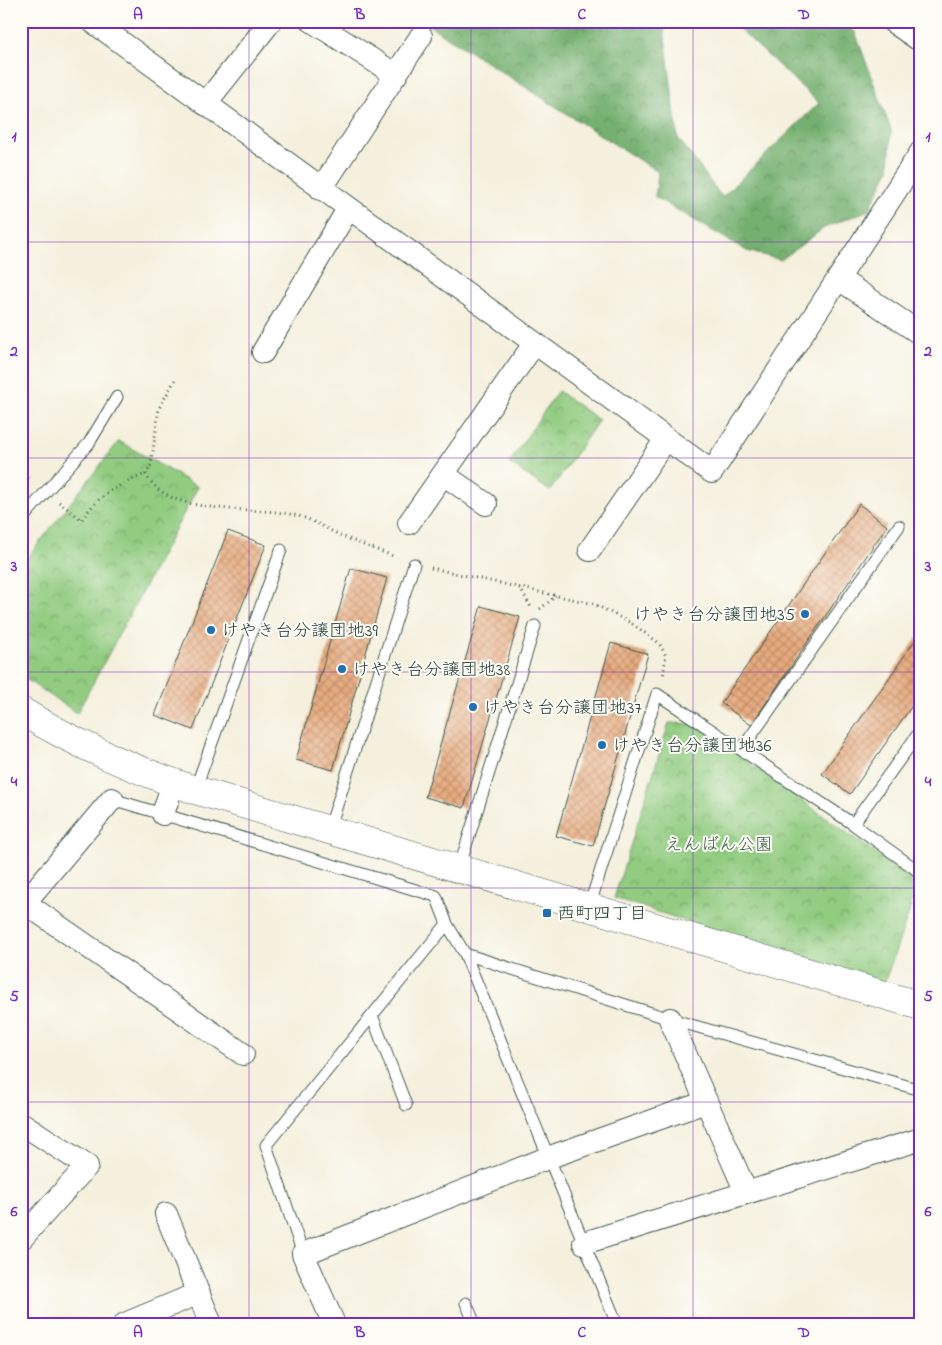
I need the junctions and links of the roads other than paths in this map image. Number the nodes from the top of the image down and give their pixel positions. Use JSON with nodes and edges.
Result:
{"nodes":[{"id":1,"x":92,"y":21,"type":"edge"},
{"id":2,"x":271,"y":21,"type":"edge"},
{"id":3,"x":312,"y":21,"type":"edge"},
{"id":4,"x":892,"y":21,"type":"edge"},
{"id":5,"x":421,"y":36,"type":"dead end"},
{"id":6,"x":921,"y":41,"type":"edge"},
{"id":7,"x":396,"y":75,"type":"junction"},
{"id":8,"x":205,"y":104,"type":"junction"},
{"id":9,"x":921,"y":152,"type":"edge"},
{"id":10,"x":321,"y":189,"type":"junction"},
{"id":11,"x":348,"y":209,"type":"junction"},
{"id":12,"x":839,"y":278,"type":"junction"},
{"id":13,"x":921,"y":334,"type":"edge"},
{"id":14,"x":534,"y":344,"type":"junction"},
{"id":15,"x":263,"y":352,"type":"dead end"},
{"id":16,"x":117,"y":397,"type":"dead end"},
{"id":17,"x":666,"y":439,"type":"junction"},
{"id":18,"x":443,"y":474,"type":"junction"},
{"id":19,"x":486,"y":504,"type":"dead end"},
{"id":20,"x":21,"y":520,"type":"edge"},
{"id":21,"x":410,"y":523,"type":"dead end"},
{"id":22,"x":899,"y":526,"type":"dead end"},
{"id":23,"x":281,"y":550,"type":"dead end"},
{"id":24,"x":590,"y":550,"type":"dead end"},
{"id":25,"x":414,"y":564,"type":"road end"},
{"id":26,"x":535,"y":621,"type":"road end"},
{"id":27,"x":21,"y":711,"type":"edge"},
{"id":28,"x":921,"y":730,"type":"edge"},
{"id":29,"x":742,"y":749,"type":"junction"},
{"id":30,"x":184,"y":787,"type":"junction"},
{"id":31,"x":112,"y":799,"type":"joint"},
{"id":32,"x":163,"y":814,"type":"junction"},
{"id":33,"x":853,"y":824,"type":"junction"},
{"id":34,"x":329,"y":830,"type":"junction"},
{"id":35,"x":458,"y":868,"type":"junction"},
{"id":36,"x":921,"y":873,"type":"edge"},
{"id":37,"x":22,"y":903,"type":"edge"},
{"id":38,"x":589,"y":907,"type":"junction"},
{"id":39,"x":448,"y":924,"type":"junction"},
{"id":40,"x":466,"y":954,"type":"junction"},
{"id":41,"x":921,"y":1006,"type":"edge"},
{"id":42,"x":373,"y":1018,"type":"junction"},
{"id":43,"x":670,"y":1019,"type":"junction"},
{"id":44,"x":243,"y":1054,"type":"dead end"},
{"id":45,"x":921,"y":1090,"type":"edge"},
{"id":46,"x":706,"y":1102,"type":"junction"},
{"id":47,"x":406,"y":1104,"type":"dead end"},
{"id":48,"x":21,"y":1123,"type":"edge"},
{"id":49,"x":921,"y":1139,"type":"edge"},
{"id":50,"x":550,"y":1157,"type":"junction"},
{"id":51,"x":746,"y":1192,"type":"junction"},
{"id":52,"x":166,"y":1214,"type":"dead end"},
{"id":53,"x":21,"y":1239,"type":"edge"},
{"id":54,"x":584,"y":1243,"type":"junction"},
{"id":55,"x":303,"y":1254,"type":"junction"},
{"id":56,"x":199,"y":1293,"type":"junction"},
{"id":57,"x":466,"y":1303,"type":"dead end"},
{"id":58,"x":125,"y":1324,"type":"edge"},
{"id":59,"x":211,"y":1324,"type":"edge"},
{"id":60,"x":334,"y":1324,"type":"edge"},
{"id":61,"x":475,"y":1324,"type":"edge"},
{"id":62,"x":614,"y":1324,"type":"edge"}],
"edges":[{"from":1,"to":8,"type":"street"},
{"from":2,"to":8,"type":"street"},
{"from":3,"to":7,"type":"street"},
{"from":4,"to":6,"type":"street"},
{"from":5,"to":7,"type":"street"},
{"from":7,"to":10,"type":"street"},
{"from":8,"to":10,"type":"street"},
{"from":9,"to":12,"type":"street"},
{"from":10,"to":11,"type":"street"},
{"from":11,"to":14,"type":"street"},
{"from":11,"to":15,"type":"street"},
{"from":12,"to":13,"type":"street"},
{"from":12,"to":17,"type":"street"},
{"from":14,"to":17,"type":"street"},
{"from":14,"to":18,"type":"street"},
{"from":16,"to":20,"type":"lane"},
{"from":17,"to":24,"type":"street"},
{"from":18,"to":19,"type":"street"},
{"from":18,"to":21,"type":"street"},
{"from":22,"to":29,"type":"lane"},
{"from":23,"to":30,"type":"lane"},
{"from":25,"to":34,"type":"lane"},
{"from":26,"to":35,"type":"lane"},
{"from":27,"to":30,"type":"street"},
{"from":28,"to":33,"type":"lane"},
{"from":29,"to":33,"type":"lane"},
{"from":29,"to":38,"type":"lane"},
{"from":30,"to":32,"type":"street"},
{"from":30,"to":34,"type":"street"},
{"from":31,"to":32,"type":"lane"},
{"from":31,"to":37,"type":"street"},
{"from":32,"to":39,"type":"lane"},
{"from":33,"to":36,"type":"lane"},
{"from":34,"to":35,"type":"street"},
{"from":35,"to":38,"type":"street"},
{"from":37,"to":44,"type":"street"},
{"from":38,"to":41,"type":"street"},
{"from":39,"to":40,"type":"lane"},
{"from":39,"to":42,"type":"lane"},
{"from":40,"to":43,"type":"lane"},
{"from":40,"to":50,"type":"lane"},
{"from":42,"to":47,"type":"lane"},
{"from":42,"to":55,"type":"lane"},
{"from":43,"to":45,"type":"lane"},
{"from":43,"to":46,"type":"street"},
{"from":46,"to":50,"type":"street"},
{"from":46,"to":51,"type":"street"},
{"from":48,"to":53,"type":"street"},
{"from":49,"to":51,"type":"street"},
{"from":50,"to":54,"type":"lane"},
{"from":50,"to":55,"type":"street"},
{"from":51,"to":54,"type":"street"},
{"from":52,"to":56,"type":"street"},
{"from":54,"to":62,"type":"lane"},
{"from":55,"to":60,"type":"street"},
{"from":56,"to":58,"type":"street"},
{"from":56,"to":59,"type":"street"},
{"from":57,"to":61,"type":"lane"}]}
